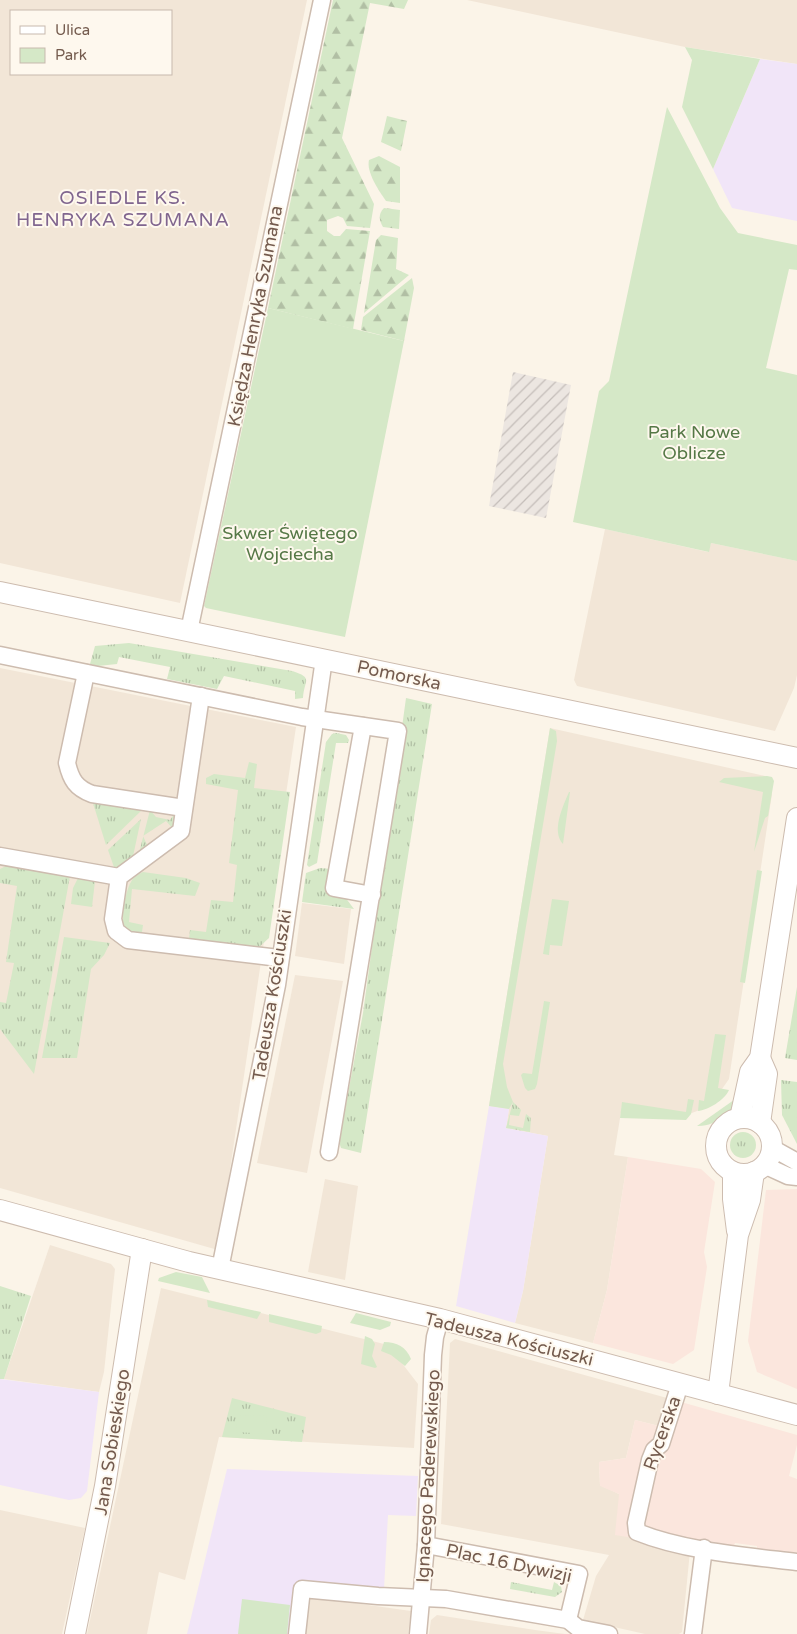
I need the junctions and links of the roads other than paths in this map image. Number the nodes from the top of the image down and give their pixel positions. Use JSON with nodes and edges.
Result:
{"nodes":[{"id":1,"x":322,"y":0,"type":"edge"},
{"id":2,"x":0,"y":592,"type":"edge"},
{"id":3,"x":189,"y":631,"type":"junction"},
{"id":4,"x":0,"y":655,"type":"edge"},
{"id":5,"x":324,"y":659,"type":"junction"},
{"id":6,"x":86,"y":673,"type":"junction"},
{"id":7,"x":201,"y":696,"type":"junction"},
{"id":8,"x":314,"y":718,"type":"junction"},
{"id":9,"x":363,"y":726,"type":"junction"},
{"id":10,"x":797,"y":758,"type":"edge"},
{"id":11,"x":184,"y":808,"type":"junction"},
{"id":12,"x":797,"y":818,"type":"edge"},
{"id":13,"x":0,"y":856,"type":"edge"},
{"id":14,"x":119,"y":877,"type":"junction"},
{"id":15,"x":372,"y":895,"type":"junction"},
{"id":16,"x":279,"y":958,"type":"junction"},
{"id":17,"x":760,"y":1058,"type":"junction"},
{"id":18,"x":740,"y":1118,"type":"junction"},
{"id":19,"x":760,"y":1123,"type":"junction"},
{"id":20,"x":329,"y":1152,"type":"dead end"},
{"id":21,"x":763,"y":1162,"type":"junction"},
{"id":22,"x":797,"y":1162,"type":"edge"},
{"id":23,"x":733,"y":1172,"type":"junction"},
{"id":24,"x":797,"y":1177,"type":"edge"},
{"id":25,"x":0,"y":1210,"type":"edge"},
{"id":26,"x":738,"y":1235,"type":"junction"},
{"id":27,"x":142,"y":1249,"type":"junction"},
{"id":28,"x":220,"y":1269,"type":"junction"},
{"id":29,"x":440,"y":1319,"type":"junction"},
{"id":30,"x":680,"y":1384,"type":"junction"},
{"id":31,"x":718,"y":1394,"type":"junction"},
{"id":32,"x":797,"y":1415,"type":"edge"},
{"id":33,"x":426,"y":1545,"type":"junction"},
{"id":34,"x":704,"y":1548,"type":"junction"},
{"id":35,"x":797,"y":1562,"type":"edge"},
{"id":36,"x":422,"y":1597,"type":"junction"},
{"id":37,"x":568,"y":1620,"type":"junction"},
{"id":38,"x":75,"y":1634,"type":"edge"},
{"id":39,"x":297,"y":1634,"type":"edge"},
{"id":40,"x":418,"y":1634,"type":"edge"},
{"id":41,"x":609,"y":1634,"type":"edge"},
{"id":42,"x":693,"y":1634,"type":"edge"}],
"edges":[{"from":1,"to":3,"type":"street","name":"Księdza Henryka Szumana"},
{"from":2,"to":3,"type":"street","name":"Pomorska"},
{"from":3,"to":5,"type":"street","name":"Pomorska"},
{"from":4,"to":6,"type":"street"},
{"from":5,"to":8,"type":"street","name":"Tadeusza Kościuszki"},
{"from":5,"to":10,"type":"street","name":"Pomorska"},
{"from":6,"to":7,"type":"street"},
{"from":6,"to":11,"type":"street"},
{"from":7,"to":8,"type":"street"},
{"from":7,"to":11,"type":"street"},
{"from":8,"to":9,"type":"street"},
{"from":8,"to":16,"type":"street","name":"Tadeusza Kościuszki"},
{"from":9,"to":15,"type":"street"},
{"from":9,"to":15,"type":"street"},
{"from":11,"to":14,"type":"street"},
{"from":12,"to":17,"type":"street"},
{"from":13,"to":14,"type":"street"},
{"from":14,"to":16,"type":"street"},
{"from":15,"to":20,"type":"street"},
{"from":16,"to":28,"type":"street","name":"Tadeusza Kościuszki"},
{"from":17,"to":18,"type":"street"},
{"from":17,"to":19,"type":"street"},
{"from":18,"to":19,"type":"street"},
{"from":18,"to":23,"type":"street"},
{"from":19,"to":21,"type":"street"},
{"from":21,"to":22,"type":"street"},
{"from":21,"to":23,"type":"street"},
{"from":21,"to":24,"type":"street"},
{"from":21,"to":26,"type":"street"},
{"from":23,"to":26,"type":"street"},
{"from":25,"to":27,"type":"street","name":"Tadeusza Kościuszki"},
{"from":26,"to":31,"type":"street"},
{"from":27,"to":28,"type":"street","name":"Tadeusza Kościuszki"},
{"from":27,"to":38,"type":"street","name":"Jana Sobieskiego"},
{"from":28,"to":29,"type":"street","name":"Tadeusza Kościuszki"},
{"from":29,"to":30,"type":"street","name":"Tadeusza Kościuszki"},
{"from":29,"to":33,"type":"street","name":"Ignacego Paderewskiego"},
{"from":30,"to":31,"type":"street","name":"Tadeusza Kościuszki"},
{"from":30,"to":34,"type":"street","name":"Rycerska"},
{"from":31,"to":32,"type":"street","name":"Tadeusza Kościuszki"},
{"from":33,"to":36,"type":"street","name":"Ignacego Paderewskiego"},
{"from":33,"to":37,"type":"street","name":"Plac 16 Dywizji"},
{"from":34,"to":35,"type":"street","name":"Rycerska"},
{"from":34,"to":42,"type":"street"},
{"from":36,"to":37,"type":"street"},
{"from":36,"to":39,"type":"street"},
{"from":36,"to":40,"type":"street","name":"Ignacego Paderewskiego"},
{"from":37,"to":41,"type":"street"}]}
